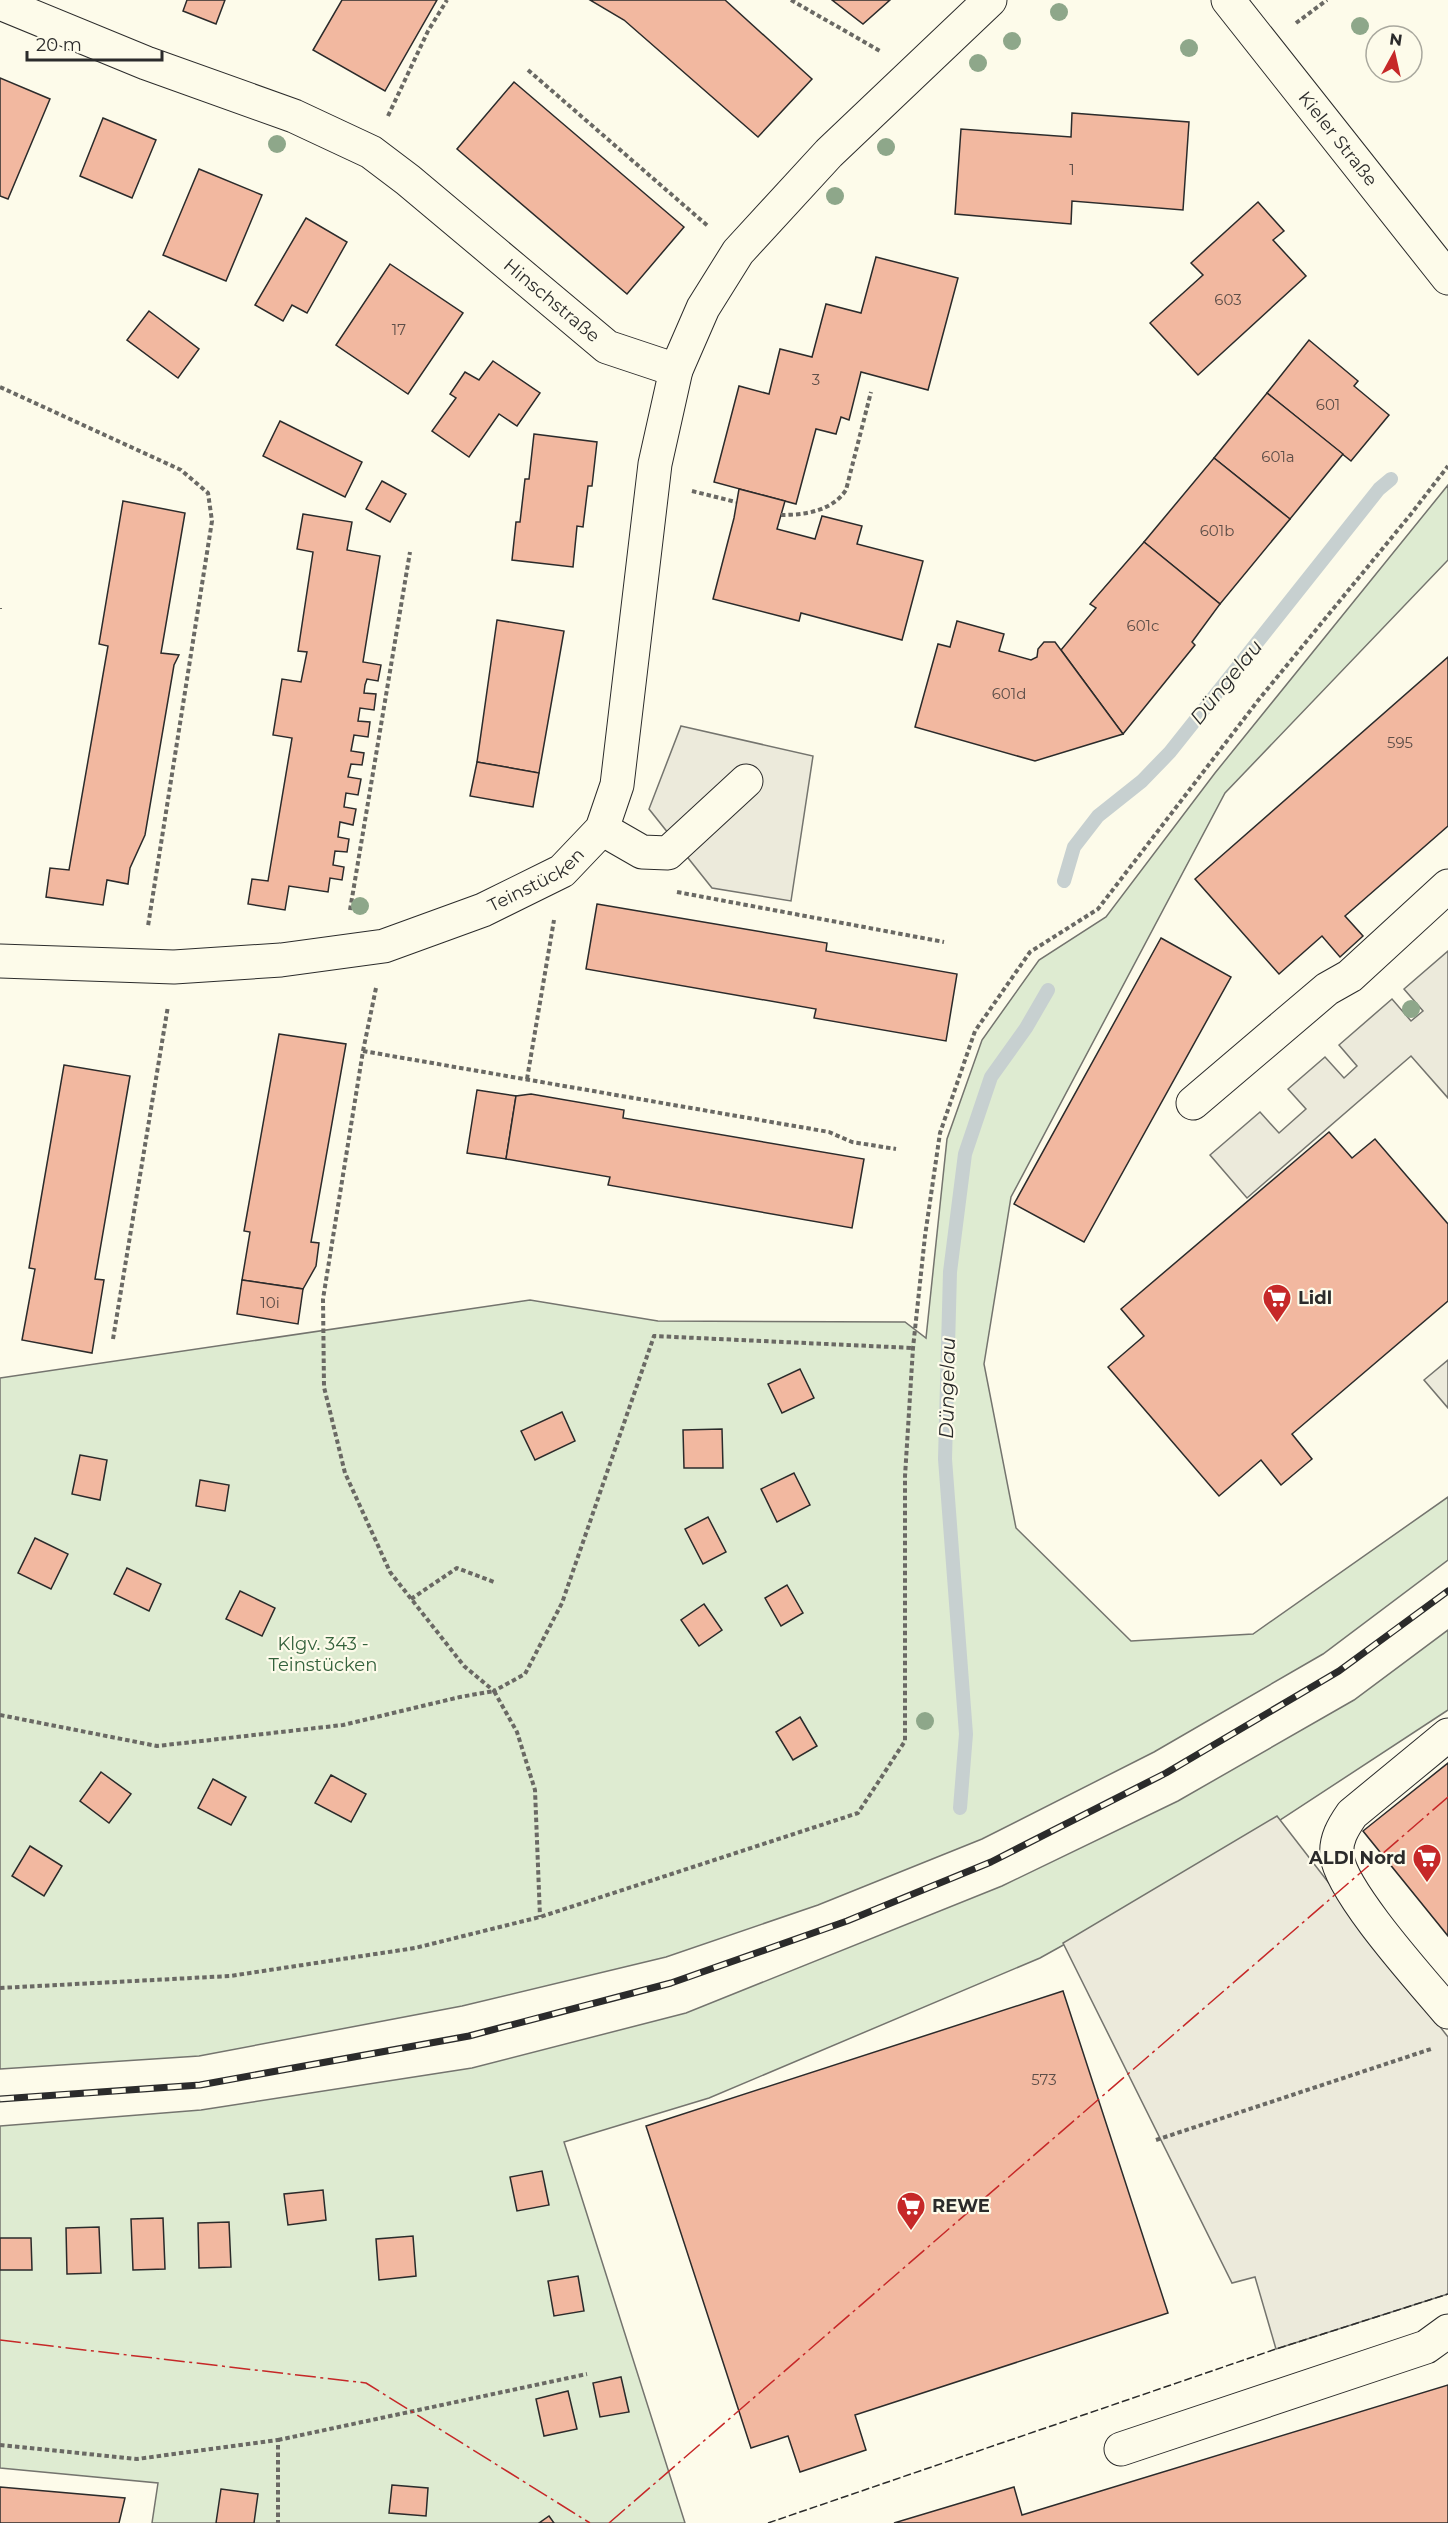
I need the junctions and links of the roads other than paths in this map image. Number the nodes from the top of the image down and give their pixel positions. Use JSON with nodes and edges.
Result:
{"nodes":[{"id":1,"x":990,"y":0,"type":"edge"},
{"id":2,"x":1228,"y":0,"type":"edge"},
{"id":3,"x":0,"y":3,"type":"edge"},
{"id":4,"x":1448,"y":278,"type":"edge"},
{"id":5,"x":676,"y":370,"type":"junction"},
{"id":6,"x":746,"y":781,"type":"dead end"},
{"id":7,"x":602,"y":829,"type":"junction"},
{"id":8,"x":1448,"y":886,"type":"edge"},
{"id":9,"x":0,"y":961,"type":"edge"},
{"id":10,"x":1193,"y":1103,"type":"dead end"},
{"id":11,"x":1448,"y":1735,"type":"edge"},
{"id":12,"x":1448,"y":2012,"type":"edge"},
{"id":13,"x":1448,"y":2331,"type":"edge"},
{"id":14,"x":1121,"y":2449,"type":"dead end"}],
"edges":[{"from":1,"to":5,"type":"street"},
{"from":2,"to":4,"type":"street","name":"Kieler Straße"},
{"from":3,"to":5,"type":"street","name":"Hinschstraße"},
{"from":5,"to":7,"type":"street","name":"Teinstücken"},
{"from":6,"to":7,"type":"street"},
{"from":7,"to":9,"type":"street","name":"Teinstücken"},
{"from":8,"to":10,"type":"street"},
{"from":11,"to":12,"type":"street"},
{"from":13,"to":14,"type":"street"}]}
